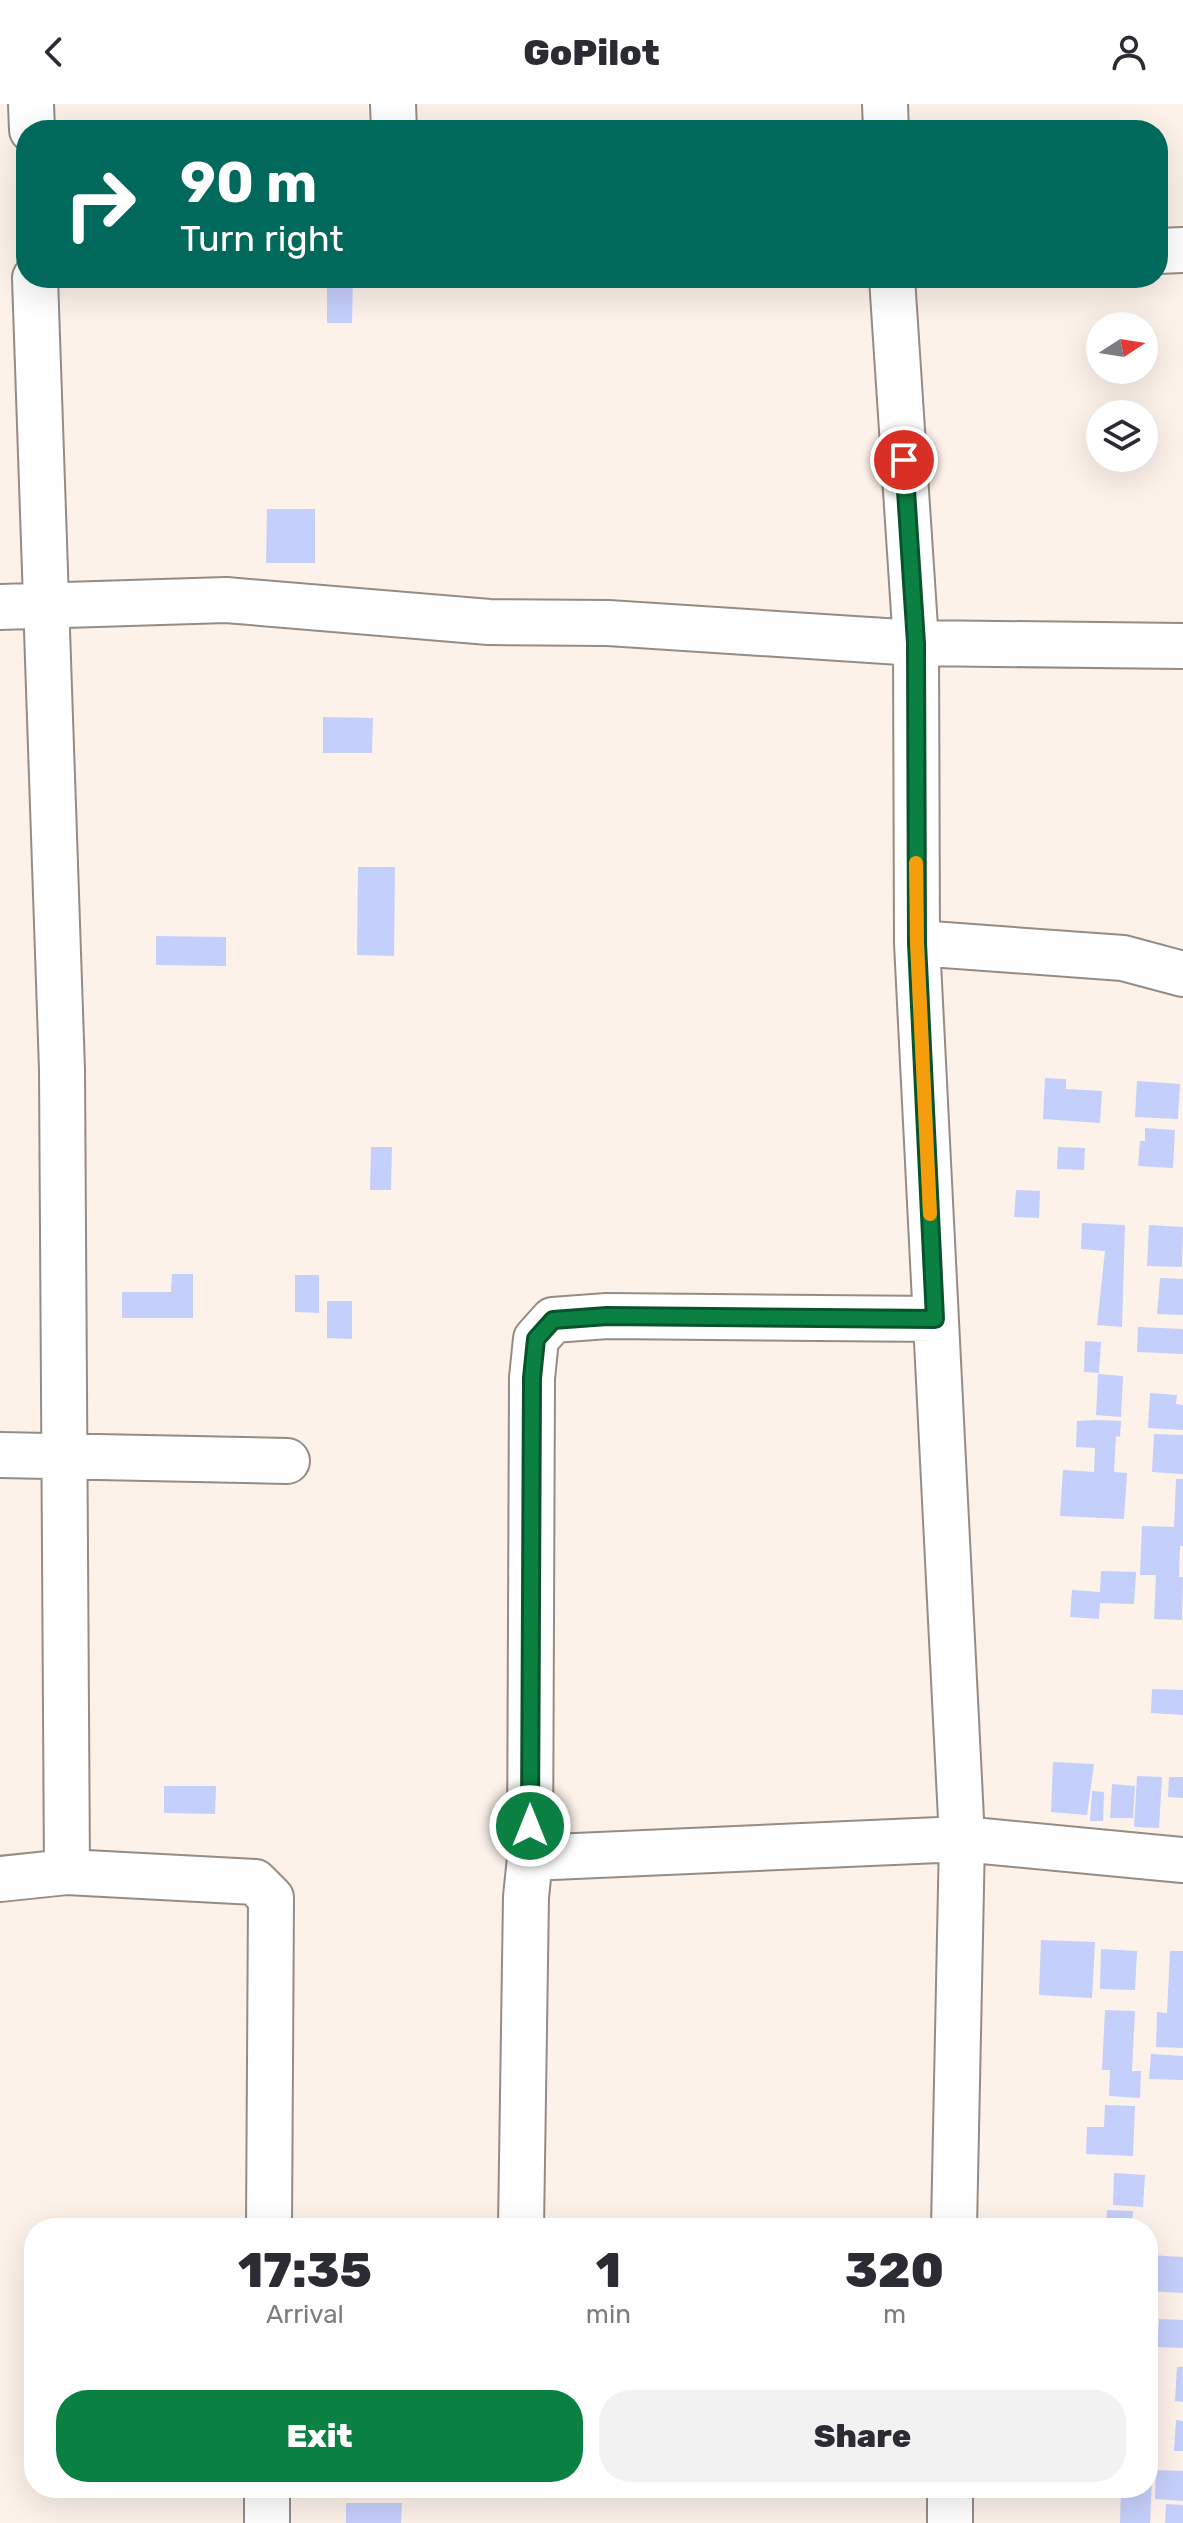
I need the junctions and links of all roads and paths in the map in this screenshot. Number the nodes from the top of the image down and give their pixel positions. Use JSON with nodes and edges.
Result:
{"nodes":[{"id":1,"x":35,"y":288,"type":"edge"},
{"id":2,"x":893,"y":288,"type":"edge"},
{"id":3,"x":48,"y":603,"type":"junction"},
{"id":4,"x":0,"y":607,"type":"edge"},
{"id":5,"x":916,"y":643,"type":"junction"},
{"id":6,"x":1183,"y":646,"type":"edge"},
{"id":7,"x":917,"y":943,"type":"junction"},
{"id":8,"x":1183,"y":974,"type":"edge"},
{"id":9,"x":935,"y":1319,"type":"junction"},
{"id":10,"x":0,"y":1455,"type":"edge"},
{"id":11,"x":64,"y":1459,"type":"junction"},
{"id":12,"x":287,"y":1461,"type":"dead end"},
{"id":13,"x":962,"y":1839,"type":"junction"},
{"id":14,"x":530,"y":1858,"type":"junction"},
{"id":15,"x":1183,"y":1860,"type":"edge"},
{"id":16,"x":67,"y":1872,"type":"junction"},
{"id":17,"x":0,"y":1879,"type":"edge"},
{"id":18,"x":269,"y":2218,"type":"edge"},
{"id":19,"x":521,"y":2218,"type":"edge"},
{"id":20,"x":954,"y":2218,"type":"edge"},
{"id":21,"x":267,"y":2498,"type":"edge"},
{"id":22,"x":950,"y":2498,"type":"edge"},
{"id":23,"x":267,"y":2523,"type":"edge"},
{"id":24,"x":950,"y":2523,"type":"edge"}],
"edges":[{"from":1,"to":3,"type":"street"},
{"from":2,"to":5,"type":"street"},
{"from":3,"to":4,"type":"street"},
{"from":3,"to":5,"type":"street"},
{"from":3,"to":11,"type":"street"},
{"from":5,"to":6,"type":"street"},
{"from":5,"to":7,"type":"street"},
{"from":7,"to":8,"type":"street"},
{"from":7,"to":9,"type":"street"},
{"from":9,"to":13,"type":"street"},
{"from":9,"to":14,"type":"street"},
{"from":10,"to":11,"type":"street"},
{"from":11,"to":12,"type":"street"},
{"from":11,"to":16,"type":"street"},
{"from":13,"to":14,"type":"street"},
{"from":13,"to":15,"type":"street"},
{"from":13,"to":20,"type":"street"},
{"from":14,"to":19,"type":"street"},
{"from":16,"to":17,"type":"street"},
{"from":16,"to":18,"type":"street"},
{"from":21,"to":23,"type":"street"},
{"from":22,"to":24,"type":"street"}]}
